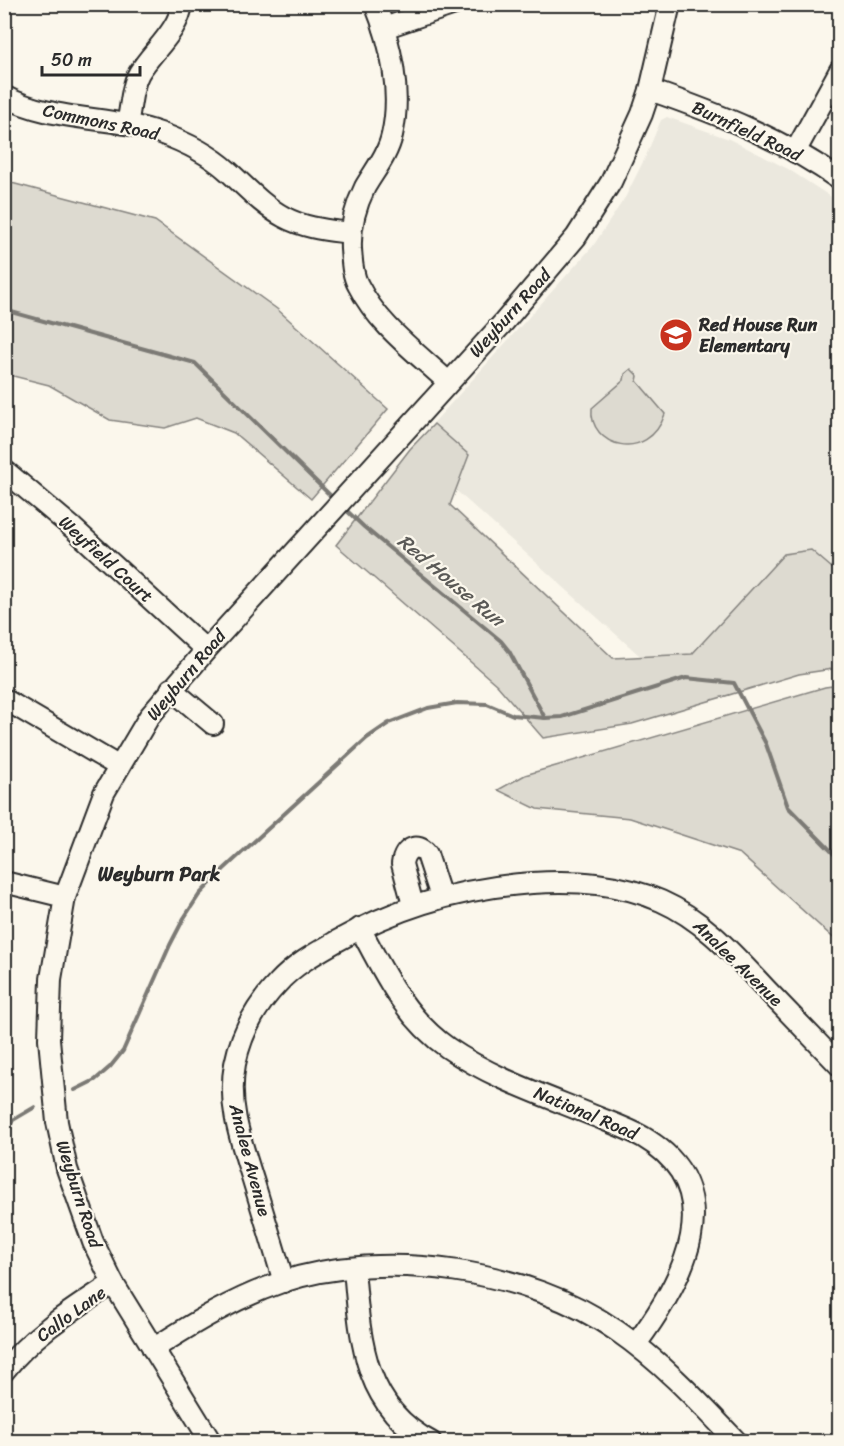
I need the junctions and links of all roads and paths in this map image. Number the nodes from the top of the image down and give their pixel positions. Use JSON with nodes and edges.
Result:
{"nodes":[{"id":1,"x":182,"y":4,"type":"edge"},
{"id":2,"x":375,"y":4,"type":"edge"},
{"id":3,"x":455,"y":4,"type":"edge"},
{"id":4,"x":670,"y":4,"type":"edge"},
{"id":5,"x":384,"y":28,"type":"junction"},
{"id":6,"x":840,"y":70,"type":"edge"},
{"id":7,"x":650,"y":90,"type":"junction"},
{"id":8,"x":4,"y":96,"type":"edge"},
{"id":9,"x":127,"y":124,"type":"junction"},
{"id":10,"x":795,"y":152,"type":"junction"},
{"id":11,"x":840,"y":180,"type":"edge"},
{"id":12,"x":350,"y":233,"type":"junction"},
{"id":13,"x":448,"y":382,"type":"junction"},
{"id":14,"x":4,"y":470,"type":"edge"},
{"id":15,"x":206,"y":650,"type":"junction"},
{"id":16,"x":171,"y":689,"type":"junction"},
{"id":17,"x":4,"y":699,"type":"edge"},
{"id":18,"x":213,"y":724,"type":"dead end"},
{"id":19,"x":118,"y":766,"type":"junction"},
{"id":20,"x":4,"y":882,"type":"edge"},
{"id":21,"x":65,"y":897,"type":"junction"},
{"id":22,"x":441,"y":897,"type":"junction"},
{"id":23,"x":413,"y":905,"type":"junction"},
{"id":24,"x":360,"y":928,"type":"junction"},
{"id":25,"x":840,"y":1066,"type":"edge"},
{"id":26,"x":354,"y":1268,"type":"junction"},
{"id":27,"x":284,"y":1281,"type":"junction"},
{"id":28,"x":113,"y":1283,"type":"junction"},
{"id":29,"x":636,"y":1344,"type":"junction"},
{"id":30,"x":153,"y":1348,"type":"junction"},
{"id":31,"x":4,"y":1371,"type":"edge"},
{"id":32,"x":211,"y":1442,"type":"edge"},
{"id":33,"x":431,"y":1442,"type":"edge"},
{"id":34,"x":737,"y":1442,"type":"edge"}],
"edges":[{"from":1,"to":9,"type":"street"},
{"from":2,"to":5,"type":"street"},
{"from":3,"to":5,"type":"street"},
{"from":4,"to":7,"type":"street","name":"Weyburn Road"},
{"from":5,"to":12,"type":"street"},
{"from":6,"to":10,"type":"street"},
{"from":7,"to":10,"type":"street","name":"Burnfield Road"},
{"from":7,"to":13,"type":"street","name":"Weyburn Road"},
{"from":8,"to":9,"type":"street","name":"Commons Road"},
{"from":9,"to":12,"type":"street","name":"Commons Road"},
{"from":10,"to":11,"type":"street","name":"Burnfield Road"},
{"from":12,"to":13,"type":"street"},
{"from":13,"to":15,"type":"street","name":"Weyburn Road"},
{"from":14,"to":15,"type":"street","name":"Weyfield Court"},
{"from":15,"to":16,"type":"street","name":"Weyburn Road"},
{"from":16,"to":18,"type":"street"},
{"from":16,"to":19,"type":"street","name":"Weyburn Road"},
{"from":17,"to":19,"type":"street"},
{"from":19,"to":21,"type":"street","name":"Weyburn Road"},
{"from":20,"to":21,"type":"street"},
{"from":21,"to":28,"type":"street","name":"Weyburn Road"},
{"from":22,"to":23,"type":"street","name":"Analee Avenue"},
{"from":22,"to":23,"type":"street"},
{"from":22,"to":25,"type":"street","name":"Analee Avenue"},
{"from":23,"to":24,"type":"street","name":"Analee Avenue"},
{"from":24,"to":27,"type":"street","name":"Analee Avenue"},
{"from":24,"to":29,"type":"street","name":"National Road"},
{"from":26,"to":27,"type":"street"},
{"from":26,"to":29,"type":"street"},
{"from":26,"to":33,"type":"street"},
{"from":27,"to":30,"type":"street"},
{"from":28,"to":30,"type":"street","name":"Weyburn Road"},
{"from":28,"to":31,"type":"street","name":"Callo Lane"},
{"from":29,"to":34,"type":"street"},
{"from":30,"to":32,"type":"street","name":"Weyburn Road"}]}
